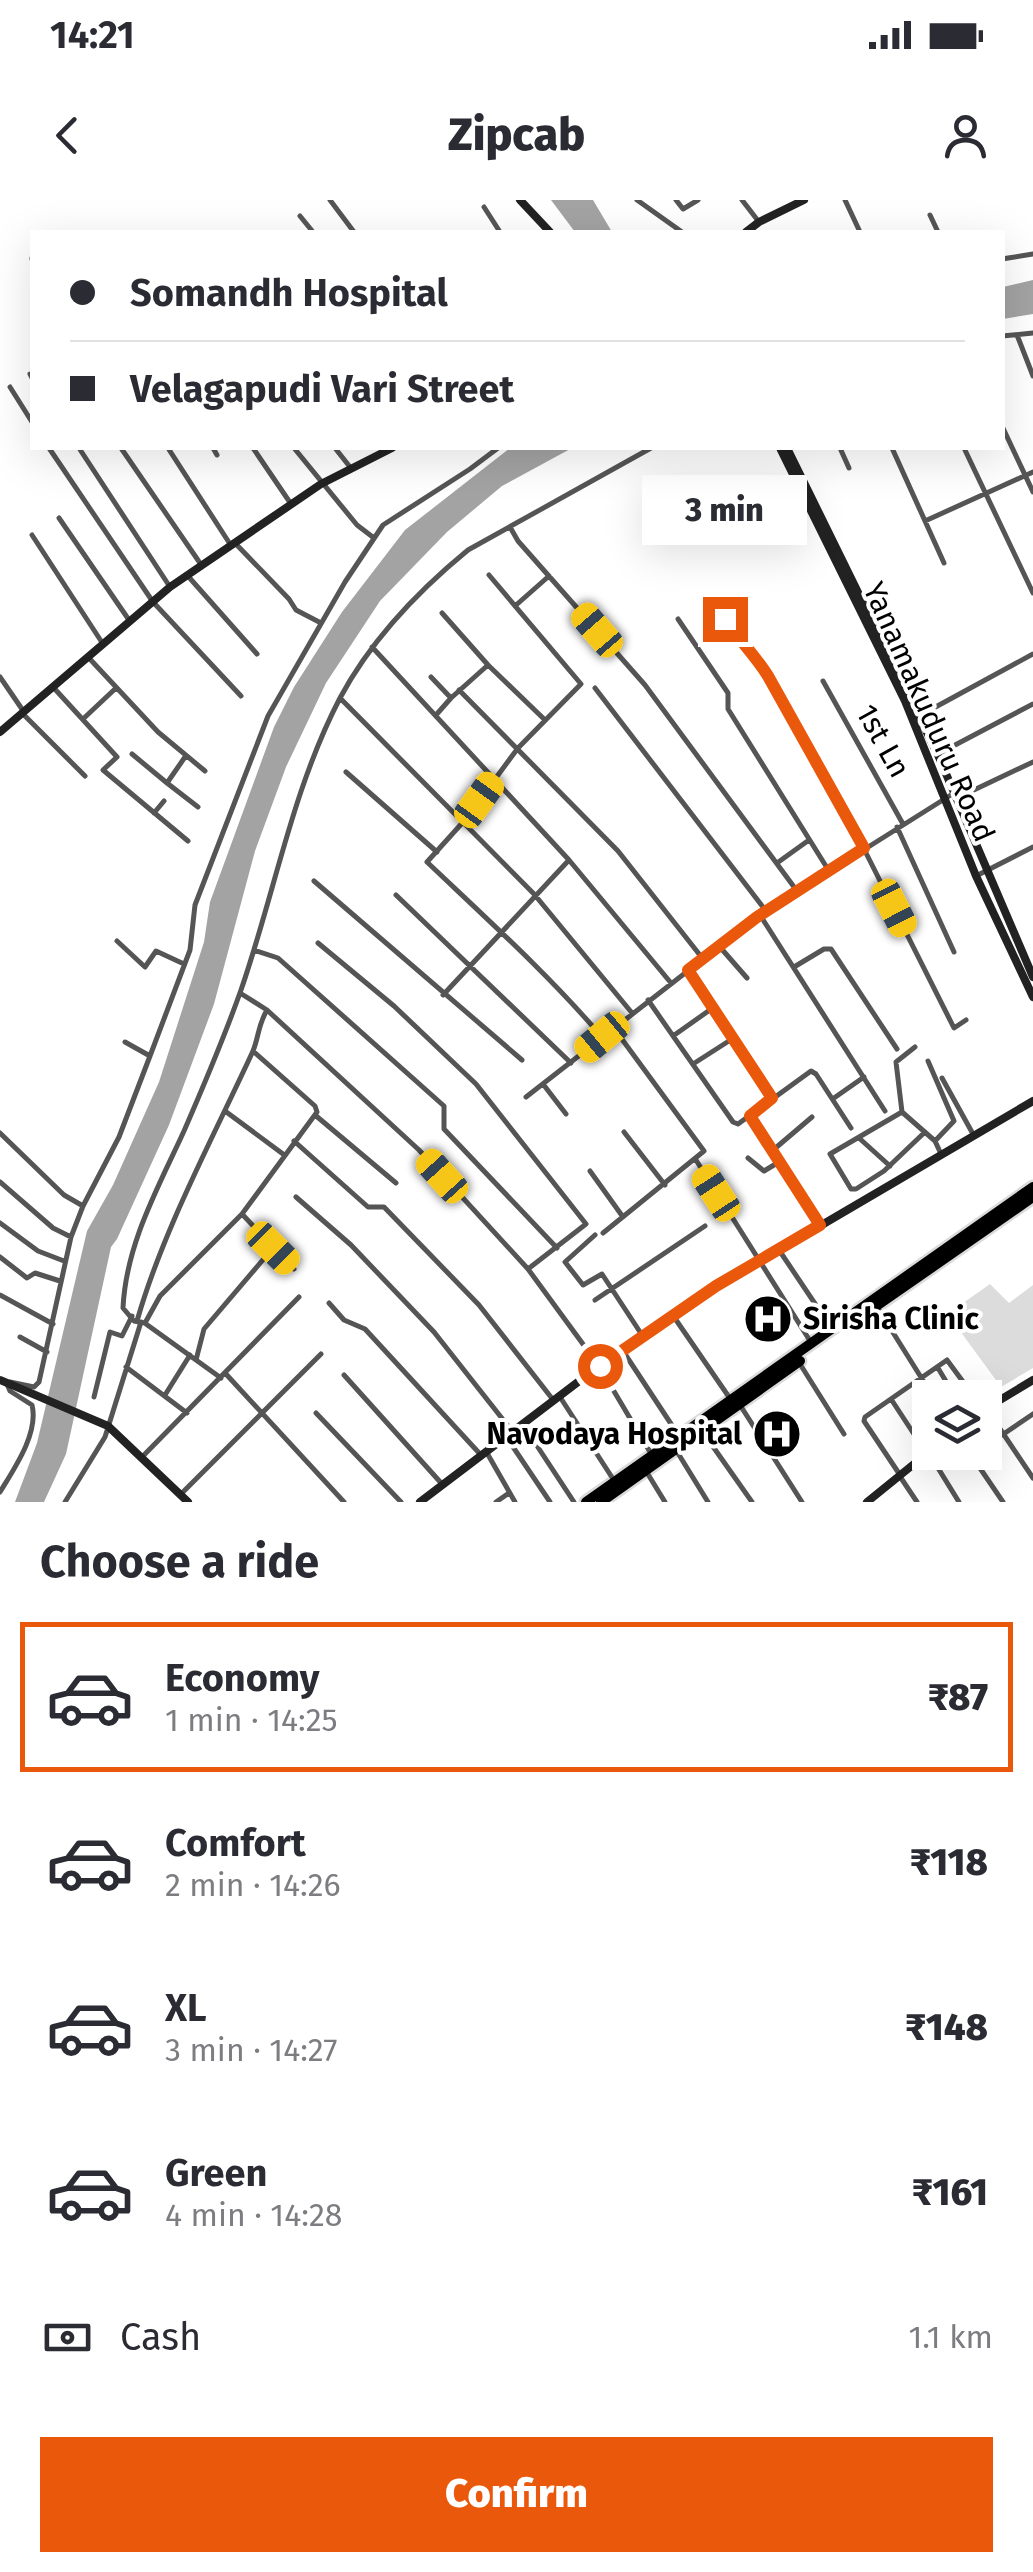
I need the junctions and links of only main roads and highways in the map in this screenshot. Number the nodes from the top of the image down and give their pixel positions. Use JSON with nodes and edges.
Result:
{"nodes":[{"id":1,"x":1033,"y":1187,"type":"edge"},
{"id":2,"x":1033,"y":1197,"type":"edge"},
{"id":3,"x":942,"y":1256,"type":"junction"},
{"id":4,"x":735,"y":1402,"type":"junction"},
{"id":5,"x":654,"y":1459,"type":"junction"},
{"id":6,"x":644,"y":1468,"type":"junction"},
{"id":7,"x":609,"y":1500,"type":"edge"},
{"id":8,"x":586,"y":1502,"type":"edge"}],
"edges":[{"from":1,"to":3,"type":"highway"},
{"from":2,"to":3,"type":"highway"},
{"from":3,"to":4,"type":"highway"},
{"from":3,"to":4,"type":"highway"},
{"from":4,"to":5,"type":"highway"},
{"from":4,"to":5,"type":"highway"},
{"from":5,"to":6,"type":"highway"},
{"from":6,"to":7,"type":"highway"},
{"from":6,"to":8,"type":"highway"}]}
